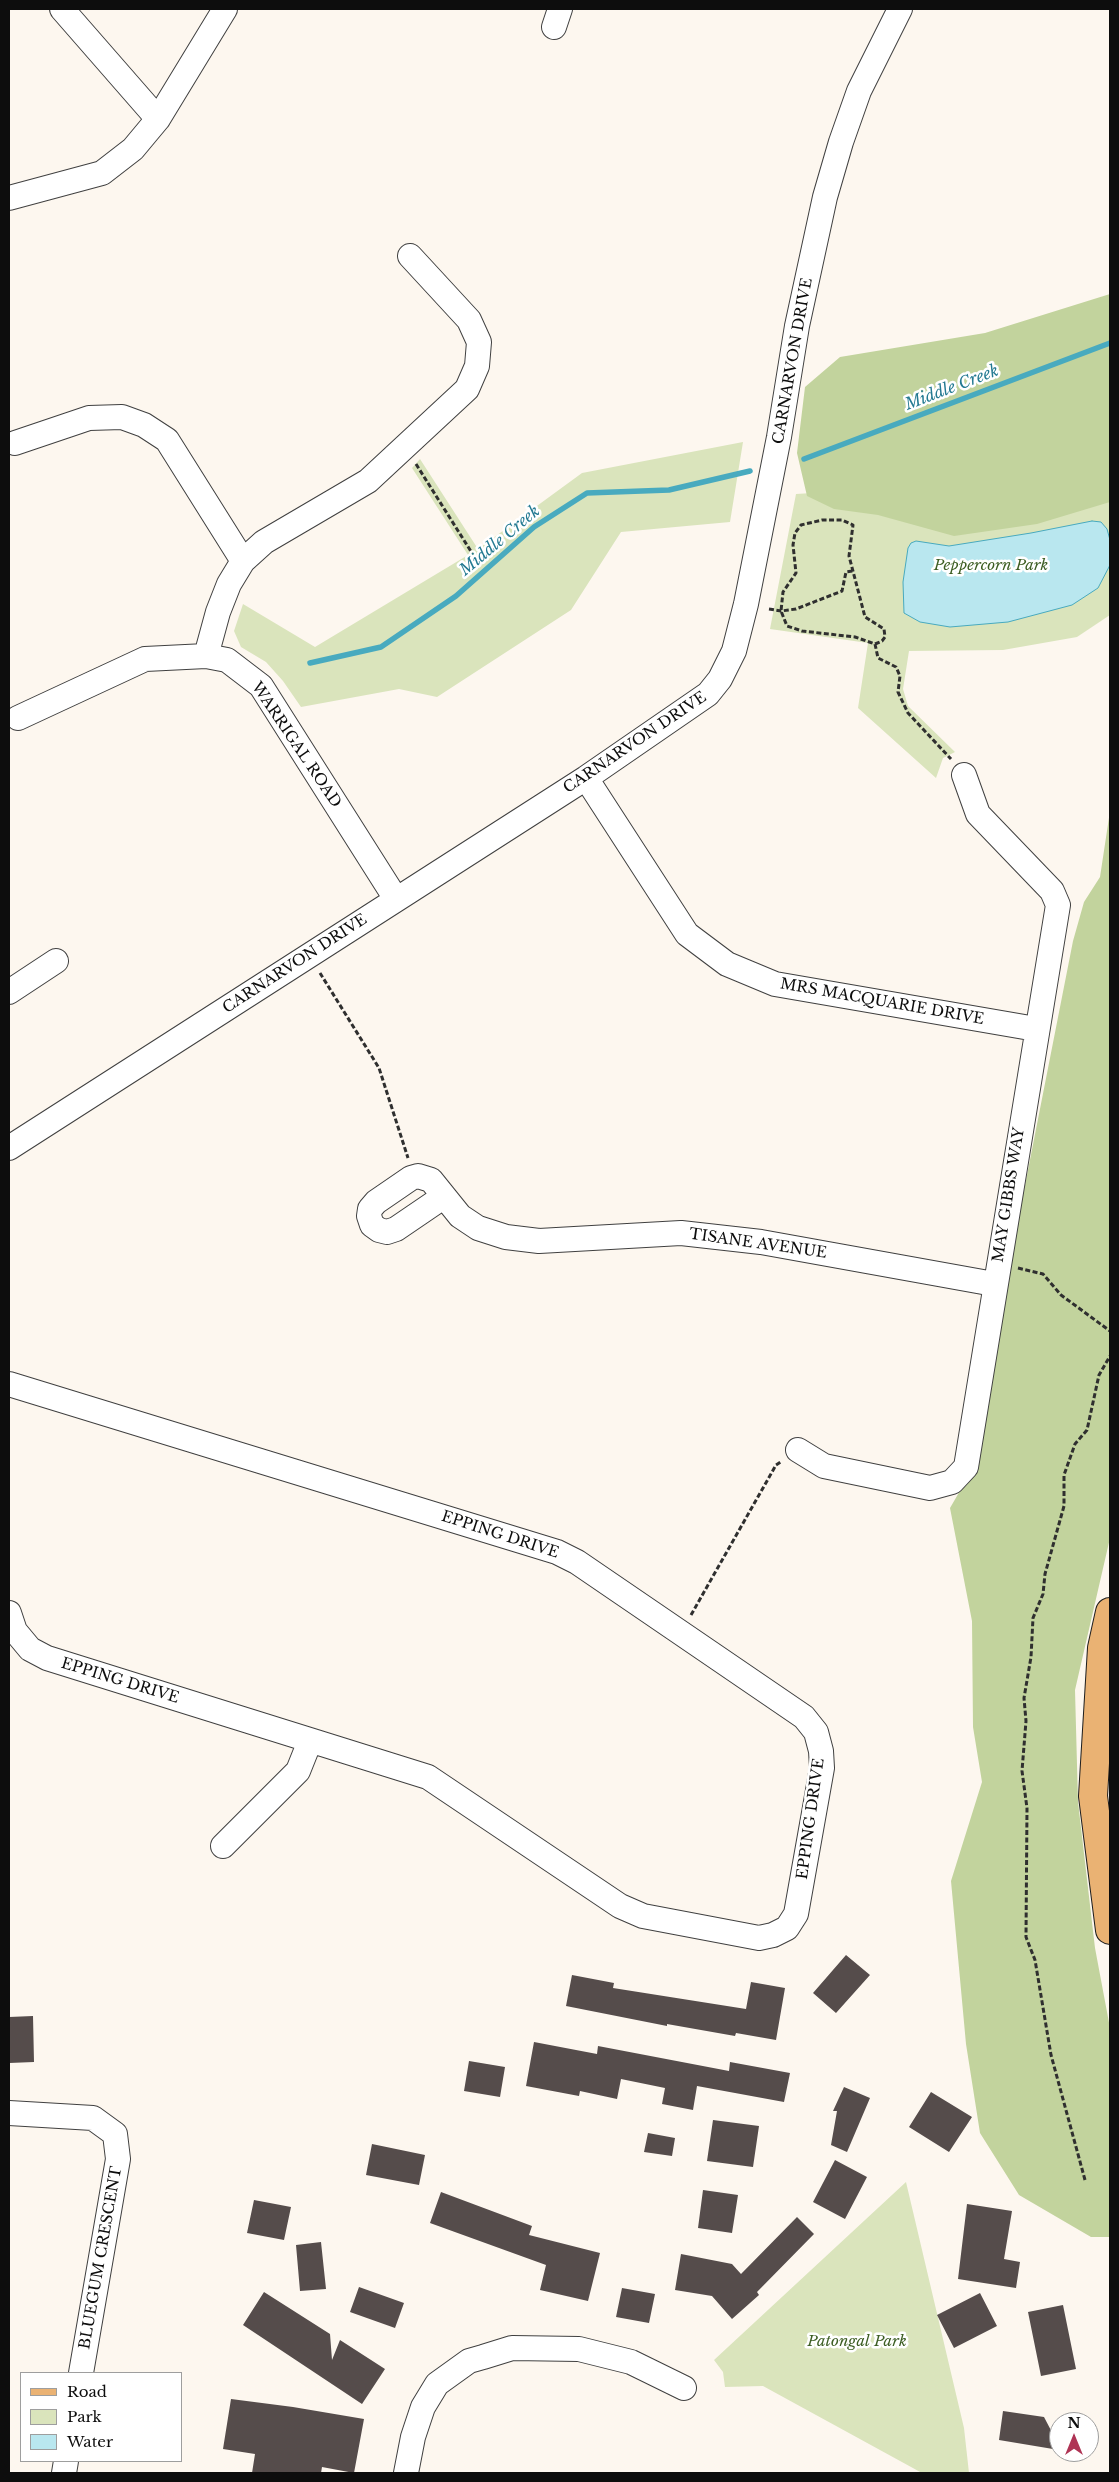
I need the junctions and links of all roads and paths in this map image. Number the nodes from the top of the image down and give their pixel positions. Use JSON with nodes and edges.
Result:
{"nodes":[{"id":1,"x":62,"y":9,"type":"edge"},
{"id":2,"x":225,"y":9,"type":"edge"},
{"id":3,"x":900,"y":9,"type":"edge"},
{"id":4,"x":158,"y":119,"type":"junction"},
{"id":5,"x":9,"y":198,"type":"edge"},
{"id":6,"x":410,"y":256,"type":"dead end"},
{"id":7,"x":15,"y":443,"type":"dead end"},
{"id":8,"x":403,"y":448,"type":"junction"},
{"id":9,"x":472,"y":553,"type":"dead end"},
{"id":10,"x":242,"y":561,"type":"junction"},
{"id":11,"x":853,"y":571,"type":"junction"},
{"id":12,"x":769,"y":609,"type":"dead end"},
{"id":13,"x":781,"y":611,"type":"junction"},
{"id":14,"x":875,"y":644,"type":"junction"},
{"id":15,"x":206,"y":656,"type":"junction"},
{"id":16,"x":18,"y":718,"type":"dead end"},
{"id":17,"x":964,"y":775,"type":"joint"},
{"id":18,"x":586,"y":778,"type":"junction"},
{"id":19,"x":396,"y":899,"type":"junction"},
{"id":20,"x":310,"y":955,"type":"junction"},
{"id":21,"x":56,"y":961,"type":"dead end"},
{"id":22,"x":9,"y":992,"type":"edge"},
{"id":23,"x":1036,"y":1029,"type":"junction"},
{"id":24,"x":9,"y":1148,"type":"edge"},
{"id":25,"x":411,"y":1178,"type":"junction"},
{"id":26,"x":443,"y":1197,"type":"junction"},
{"id":27,"x":996,"y":1274,"type":"junction"},
{"id":28,"x":1110,"y":1331,"type":"edge"},
{"id":29,"x":1110,"y":1356,"type":"edge"},
{"id":30,"x":9,"y":1384,"type":"edge"},
{"id":31,"x":798,"y":1450,"type":"joint"},
{"id":32,"x":1110,"y":1612,"type":"edge"},
{"id":33,"x":9,"y":1613,"type":"edge"},
{"id":34,"x":681,"y":1632,"type":"junction"},
{"id":35,"x":310,"y":1741,"type":"junction"},
{"id":36,"x":223,"y":1846,"type":"dead end"},
{"id":37,"x":1110,"y":1930,"type":"edge"},
{"id":38,"x":9,"y":2113,"type":"edge"},
{"id":39,"x":1085,"y":2180,"type":"dead end"},
{"id":40,"x":81,"y":2372,"type":"edge"},
{"id":41,"x":684,"y":2388,"type":"dead end"},
{"id":42,"x":406,"y":2473,"type":"edge"}],
"edges":[{"from":1,"to":4,"type":"street"},
{"from":2,"to":4,"type":"street"},
{"from":3,"to":18,"type":"street","name":"CARNARVON DRIVE"},
{"from":4,"to":5,"type":"street"},
{"from":6,"to":8,"type":"street"},
{"from":7,"to":10,"type":"street"},
{"from":8,"to":9,"type":"path"},
{"from":8,"to":10,"type":"street"},
{"from":10,"to":15,"type":"street"},
{"from":11,"to":13,"type":"path"},
{"from":11,"to":13,"type":"path"},
{"from":11,"to":14,"type":"path"},
{"from":12,"to":13,"type":"path"},
{"from":13,"to":14,"type":"path"},
{"from":14,"to":17,"type":"path"},
{"from":15,"to":16,"type":"street","name":"WARRIGAL ROAD"},
{"from":15,"to":19,"type":"street","name":"WARRIGAL ROAD"},
{"from":17,"to":23,"type":"street","name":"MAY GIBBS WAY"},
{"from":18,"to":19,"type":"street","name":"CARNARVON DRIVE"},
{"from":18,"to":23,"type":"street","name":"MRS MACQUARIE DRIVE"},
{"from":19,"to":20,"type":"street","name":"CARNARVON DRIVE"},
{"from":20,"to":24,"type":"street","name":"CARNARVON DRIVE"},
{"from":20,"to":25,"type":"path"},
{"from":21,"to":22,"type":"street"},
{"from":23,"to":27,"type":"street","name":"MAY GIBBS WAY"},
{"from":25,"to":26,"type":"street","name":"TISANE AVENUE"},
{"from":25,"to":26,"type":"street"},
{"from":26,"to":27,"type":"street","name":"TISANE AVENUE"},
{"from":27,"to":28,"type":"path"},
{"from":27,"to":31,"type":"street","name":"MAY GIBBS WAY"},
{"from":29,"to":39,"type":"path"},
{"from":30,"to":34,"type":"street","name":"EPPING DRIVE"},
{"from":31,"to":34,"type":"path"},
{"from":32,"to":37,"type":"main road"},
{"from":33,"to":35,"type":"street","name":"EPPING DRIVE"},
{"from":34,"to":35,"type":"street","name":"EPPING DRIVE"},
{"from":35,"to":36,"type":"street"},
{"from":38,"to":40,"type":"street","name":"BLUEGUM CRESCENT"},
{"from":41,"to":42,"type":"street"}]}
